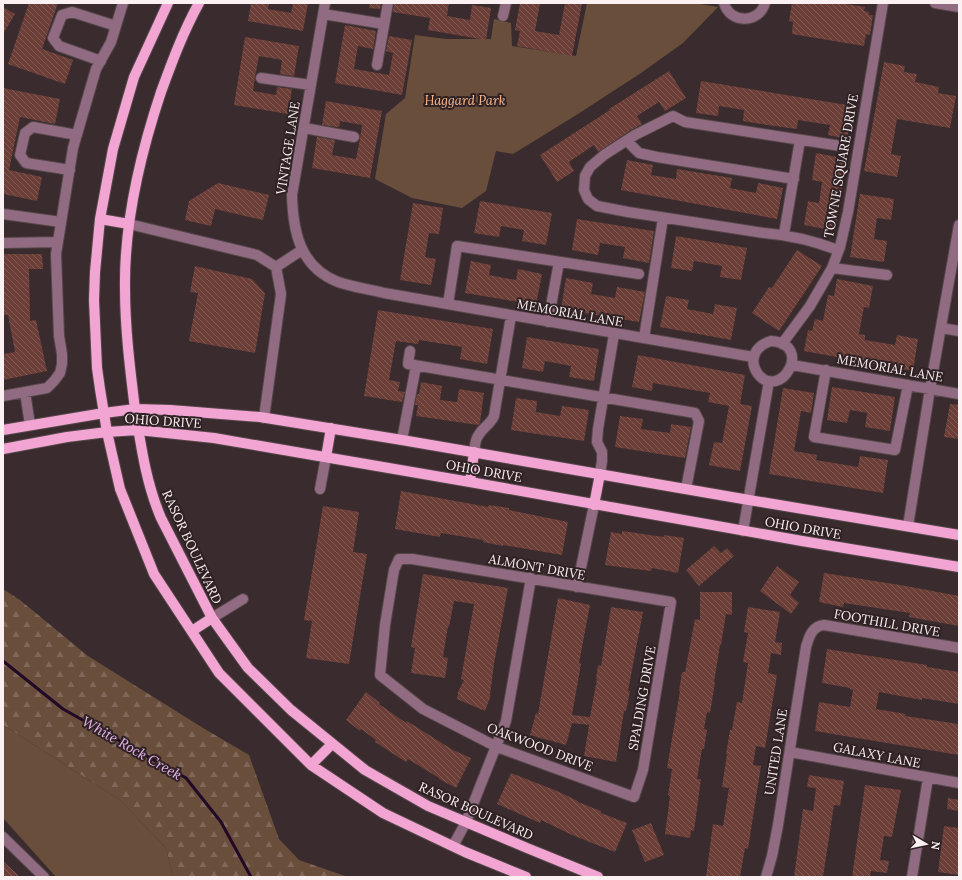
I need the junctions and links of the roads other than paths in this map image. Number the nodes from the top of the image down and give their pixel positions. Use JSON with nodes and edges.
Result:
{"nodes":[{"id":1,"x":122,"y":3,"type":"edge"},
{"id":2,"x":168,"y":3,"type":"edge"},
{"id":3,"x":199,"y":3,"type":"edge"},
{"id":4,"x":325,"y":3,"type":"edge"},
{"id":5,"x":388,"y":3,"type":"edge"},
{"id":6,"x":506,"y":3,"type":"edge"},
{"id":7,"x":724,"y":3,"type":"edge"},
{"id":8,"x":765,"y":3,"type":"edge"},
{"id":9,"x":883,"y":3,"type":"edge"},
{"id":10,"x":935,"y":3,"type":"edge"},
{"id":11,"x":959,"y":7,"type":"edge"},
{"id":12,"x":323,"y":14,"type":"junction"},
{"id":13,"x":503,"y":16,"type":"dead end"},
{"id":14,"x":384,"y":24,"type":"junction"},
{"id":15,"x":116,"y":26,"type":"junction"},
{"id":16,"x":101,"y":61,"type":"junction"},
{"id":17,"x":377,"y":66,"type":"dead end"},
{"id":18,"x":260,"y":78,"type":"dead end"},
{"id":19,"x":311,"y":85,"type":"junction"},
{"id":20,"x":304,"y":128,"type":"junction"},
{"id":21,"x":77,"y":136,"type":"junction"},
{"id":22,"x":354,"y":137,"type":"dead end"},
{"id":23,"x":800,"y":140,"type":"junction"},
{"id":24,"x":628,"y":141,"type":"junction"},
{"id":25,"x":841,"y":146,"type":"dead end"},
{"id":26,"x":70,"y":170,"type":"junction"},
{"id":27,"x":794,"y":180,"type":"junction"},
{"id":28,"x":3,"y":214,"type":"edge"},
{"id":29,"x":663,"y":218,"type":"junction"},
{"id":30,"x":100,"y":219,"type":"junction"},
{"id":31,"x":61,"y":222,"type":"junction"},
{"id":32,"x":129,"y":224,"type":"junction"},
{"id":33,"x":959,"y":225,"type":"edge"},
{"id":34,"x":784,"y":234,"type":"junction"},
{"id":35,"x":58,"y":242,"type":"junction"},
{"id":36,"x":3,"y":243,"type":"edge"},
{"id":37,"x":957,"y":249,"type":"edge"},
{"id":38,"x":302,"y":250,"type":"junction"},
{"id":39,"x":838,"y":250,"type":"junction"},
{"id":40,"x":559,"y":262,"type":"junction"},
{"id":41,"x":276,"y":267,"type":"junction"},
{"id":42,"x":832,"y":268,"type":"junction"},
{"id":43,"x":639,"y":274,"type":"dead end"},
{"id":44,"x":887,"y":275,"type":"dead end"},
{"id":45,"x":384,"y":293,"type":"joint"},
{"id":46,"x":448,"y":304,"type":"junction"},
{"id":47,"x":511,"y":316,"type":"junction"},
{"id":48,"x":548,"y":322,"type":"junction"},
{"id":49,"x":941,"y":328,"type":"junction"},
{"id":50,"x":959,"y":331,"type":"edge"},
{"id":51,"x":614,"y":334,"type":"junction"},
{"id":52,"x":644,"y":338,"type":"junction"},
{"id":53,"x":782,"y":344,"type":"junction"},
{"id":54,"x":410,"y":351,"type":"dead end"},
{"id":55,"x":753,"y":357,"type":"junction"},
{"id":56,"x":792,"y":365,"type":"junction"},
{"id":57,"x":416,"y":366,"type":"junction"},
{"id":58,"x":826,"y":370,"type":"junction"},
{"id":59,"x":500,"y":380,"type":"junction"},
{"id":60,"x":769,"y":381,"type":"junction"},
{"id":61,"x":908,"y":385,"type":"junction"},
{"id":62,"x":930,"y":389,"type":"junction"},
{"id":63,"x":25,"y":392,"type":"junction"},
{"id":64,"x":959,"y":394,"type":"edge"},
{"id":65,"x":3,"y":396,"type":"edge"},
{"id":66,"x":603,"y":398,"type":"junction"},
{"id":67,"x":135,"y":410,"type":"junction"},
{"id":68,"x":104,"y":413,"type":"junction"},
{"id":69,"x":264,"y":418,"type":"junction"},
{"id":70,"x":30,"y":425,"type":"junction"},
{"id":71,"x":331,"y":428,"type":"junction"},
{"id":72,"x":3,"y":430,"type":"edge"},
{"id":73,"x":138,"y":430,"type":"junction"},
{"id":74,"x":107,"y":432,"type":"junction"},
{"id":75,"x":402,"y":440,"type":"junction"},
{"id":76,"x":3,"y":449,"type":"edge"},
{"id":77,"x":474,"y":452,"type":"junction"},
{"id":78,"x":326,"y":457,"type":"junction"},
{"id":79,"x":600,"y":474,"type":"junction"},
{"id":80,"x":470,"y":482,"type":"junction"},
{"id":81,"x":320,"y":489,"type":"dead end"},
{"id":82,"x":686,"y":489,"type":"junction"},
{"id":83,"x":749,"y":500,"type":"junction"},
{"id":84,"x":594,"y":505,"type":"junction"},
{"id":85,"x":908,"y":526,"type":"junction"},
{"id":86,"x":743,"y":531,"type":"junction"},
{"id":87,"x":959,"y":535,"type":"edge"},
{"id":88,"x":959,"y":567,"type":"edge"},
{"id":89,"x":531,"y":578,"type":"junction"},
{"id":90,"x":577,"y":587,"type":"junction"},
{"id":91,"x":243,"y":599,"type":"dead end"},
{"id":92,"x":672,"y":602,"type":"joint"},
{"id":93,"x":212,"y":618,"type":"junction"},
{"id":94,"x":192,"y":631,"type":"junction"},
{"id":95,"x":813,"y":631,"type":"joint"},
{"id":96,"x":959,"y":648,"type":"edge"},
{"id":97,"x":380,"y":675,"type":"joint"},
{"id":98,"x":332,"y":744,"type":"junction"},
{"id":99,"x":497,"y":747,"type":"junction"},
{"id":100,"x":790,"y":752,"type":"junction"},
{"id":101,"x":311,"y":765,"type":"junction"},
{"id":102,"x":928,"y":778,"type":"junction"},
{"id":103,"x":959,"y":782,"type":"edge"},
{"id":104,"x":634,"y":797,"type":"joint"},
{"id":105,"x":466,"y":822,"type":"junction"},
{"id":106,"x":3,"y":837,"type":"edge"},
{"id":107,"x":453,"y":846,"type":"junction"},
{"id":108,"x":44,"y":877,"type":"edge"},
{"id":109,"x":526,"y":877,"type":"edge"},
{"id":110,"x":598,"y":877,"type":"edge"},
{"id":111,"x":766,"y":877,"type":"edge"},
{"id":112,"x":912,"y":877,"type":"edge"}],
"edges":[{"from":1,"to":15,"type":"street"},
{"from":2,"to":30,"type":"main road"},
{"from":3,"to":32,"type":"main road","name":"RASOR BOULEVARD"},
{"from":4,"to":12,"type":"street","name":"VINTAGE LANE"},
{"from":5,"to":14,"type":"street"},
{"from":6,"to":13,"type":"street"},
{"from":7,"to":8,"type":"street"},
{"from":9,"to":39,"type":"street","name":"TOWNE SQUARE DRIVE"},
{"from":10,"to":11,"type":"street"},
{"from":12,"to":14,"type":"street"},
{"from":12,"to":19,"type":"street","name":"VINTAGE LANE"},
{"from":14,"to":17,"type":"street"},
{"from":15,"to":16,"type":"street"},
{"from":15,"to":16,"type":"street"},
{"from":16,"to":21,"type":"street"},
{"from":18,"to":19,"type":"street"},
{"from":19,"to":20,"type":"street","name":"VINTAGE LANE"},
{"from":20,"to":22,"type":"street"},
{"from":20,"to":38,"type":"street","name":"VINTAGE LANE"},
{"from":21,"to":26,"type":"street"},
{"from":21,"to":26,"type":"street"},
{"from":23,"to":24,"type":"street"},
{"from":23,"to":25,"type":"street"},
{"from":23,"to":27,"type":"street"},
{"from":24,"to":27,"type":"street"},
{"from":24,"to":29,"type":"street"},
{"from":26,"to":31,"type":"street"},
{"from":27,"to":34,"type":"street"},
{"from":28,"to":31,"type":"street"},
{"from":29,"to":34,"type":"street"},
{"from":29,"to":52,"type":"street"},
{"from":30,"to":32,"type":"main road"},
{"from":30,"to":68,"type":"main road"},
{"from":31,"to":35,"type":"street"},
{"from":32,"to":41,"type":"street"},
{"from":32,"to":67,"type":"main road","name":"RASOR BOULEVARD"},
{"from":33,"to":37,"type":"street"},
{"from":34,"to":39,"type":"street"},
{"from":35,"to":36,"type":"street"},
{"from":35,"to":63,"type":"street"},
{"from":37,"to":49,"type":"street"},
{"from":38,"to":41,"type":"street"},
{"from":38,"to":45,"type":"street","name":"VINTAGE LANE"},
{"from":39,"to":42,"type":"street","name":"TOWNE SQUARE DRIVE"},
{"from":40,"to":43,"type":"street"},
{"from":40,"to":46,"type":"street"},
{"from":40,"to":48,"type":"street"},
{"from":41,"to":69,"type":"street"},
{"from":42,"to":44,"type":"street"},
{"from":42,"to":53,"type":"street","name":"TOWNE SQUARE DRIVE"},
{"from":45,"to":46,"type":"street","name":"MEMORIAL LANE"},
{"from":46,"to":47,"type":"street","name":"MEMORIAL LANE"},
{"from":47,"to":48,"type":"street","name":"MEMORIAL LANE"},
{"from":47,"to":59,"type":"street"},
{"from":48,"to":51,"type":"street","name":"MEMORIAL LANE"},
{"from":49,"to":50,"type":"street"},
{"from":49,"to":62,"type":"street"},
{"from":51,"to":52,"type":"street","name":"MEMORIAL LANE"},
{"from":51,"to":66,"type":"street"},
{"from":52,"to":55,"type":"street","name":"MEMORIAL LANE"},
{"from":53,"to":55,"type":"street"},
{"from":53,"to":56,"type":"street"},
{"from":54,"to":57,"type":"street"},
{"from":55,"to":60,"type":"street"},
{"from":56,"to":58,"type":"street","name":"MEMORIAL LANE"},
{"from":56,"to":60,"type":"street"},
{"from":57,"to":59,"type":"street"},
{"from":57,"to":75,"type":"street"},
{"from":58,"to":61,"type":"street","name":"MEMORIAL LANE"},
{"from":58,"to":61,"type":"street"},
{"from":59,"to":66,"type":"street"},
{"from":59,"to":77,"type":"street"},
{"from":60,"to":83,"type":"street"},
{"from":61,"to":62,"type":"street","name":"MEMORIAL LANE"},
{"from":62,"to":64,"type":"street","name":"MEMORIAL LANE"},
{"from":62,"to":85,"type":"street"},
{"from":63,"to":65,"type":"street"},
{"from":63,"to":70,"type":"street"},
{"from":66,"to":79,"type":"street"},
{"from":66,"to":82,"type":"street"},
{"from":67,"to":68,"type":"main road","name":"OHIO DRIVE"},
{"from":67,"to":69,"type":"main road","name":"OHIO DRIVE"},
{"from":67,"to":73,"type":"main road","name":"RASOR BOULEVARD"},
{"from":68,"to":70,"type":"main road","name":"OHIO DRIVE"},
{"from":68,"to":74,"type":"main road"},
{"from":69,"to":71,"type":"main road","name":"OHIO DRIVE"},
{"from":70,"to":72,"type":"main road","name":"OHIO DRIVE"},
{"from":71,"to":75,"type":"main road","name":"OHIO DRIVE"},
{"from":71,"to":78,"type":"main road"},
{"from":73,"to":74,"type":"main road","name":"OHIO DRIVE"},
{"from":73,"to":78,"type":"main road","name":"OHIO DRIVE"},
{"from":73,"to":93,"type":"main road","name":"RASOR BOULEVARD"},
{"from":74,"to":76,"type":"main road","name":"OHIO DRIVE"},
{"from":74,"to":94,"type":"main road"},
{"from":75,"to":77,"type":"main road","name":"OHIO DRIVE"},
{"from":77,"to":79,"type":"main road","name":"OHIO DRIVE"},
{"from":77,"to":80,"type":"main road"},
{"from":78,"to":80,"type":"main road","name":"OHIO DRIVE"},
{"from":78,"to":81,"type":"street"},
{"from":79,"to":82,"type":"main road","name":"OHIO DRIVE"},
{"from":79,"to":84,"type":"main road"},
{"from":80,"to":84,"type":"main road","name":"OHIO DRIVE"},
{"from":82,"to":83,"type":"main road","name":"OHIO DRIVE"},
{"from":83,"to":85,"type":"main road","name":"OHIO DRIVE"},
{"from":83,"to":86,"type":"street"},
{"from":84,"to":86,"type":"main road","name":"OHIO DRIVE"},
{"from":84,"to":90,"type":"street"},
{"from":85,"to":87,"type":"main road","name":"OHIO DRIVE"},
{"from":86,"to":88,"type":"main road","name":"OHIO DRIVE"},
{"from":89,"to":90,"type":"street","name":"ALMONT DRIVE"},
{"from":89,"to":97,"type":"street","name":"ALMONT DRIVE"},
{"from":89,"to":99,"type":"street"},
{"from":90,"to":92,"type":"street","name":"ALMONT DRIVE"},
{"from":91,"to":93,"type":"street"},
{"from":92,"to":104,"type":"street","name":"SPALDING DRIVE"},
{"from":93,"to":94,"type":"main road"},
{"from":93,"to":98,"type":"main road","name":"RASOR BOULEVARD"},
{"from":94,"to":101,"type":"main road"},
{"from":95,"to":96,"type":"street","name":"FOOTHILL DRIVE"},
{"from":95,"to":100,"type":"street","name":"UNITED LANE"},
{"from":97,"to":99,"type":"street","name":"OAKWOOD DRIVE"},
{"from":98,"to":101,"type":"main road"},
{"from":98,"to":105,"type":"main road","name":"RASOR BOULEVARD"},
{"from":99,"to":104,"type":"street","name":"OAKWOOD DRIVE"},
{"from":99,"to":105,"type":"street"},
{"from":100,"to":102,"type":"street","name":"GALAXY LANE"},
{"from":100,"to":111,"type":"street","name":"UNITED LANE"},
{"from":101,"to":107,"type":"main road"},
{"from":102,"to":103,"type":"street","name":"GALAXY LANE"},
{"from":102,"to":112,"type":"street"},
{"from":105,"to":107,"type":"street"},
{"from":105,"to":110,"type":"main road","name":"RASOR BOULEVARD"},
{"from":106,"to":108,"type":"street"},
{"from":107,"to":109,"type":"main road"}]}
